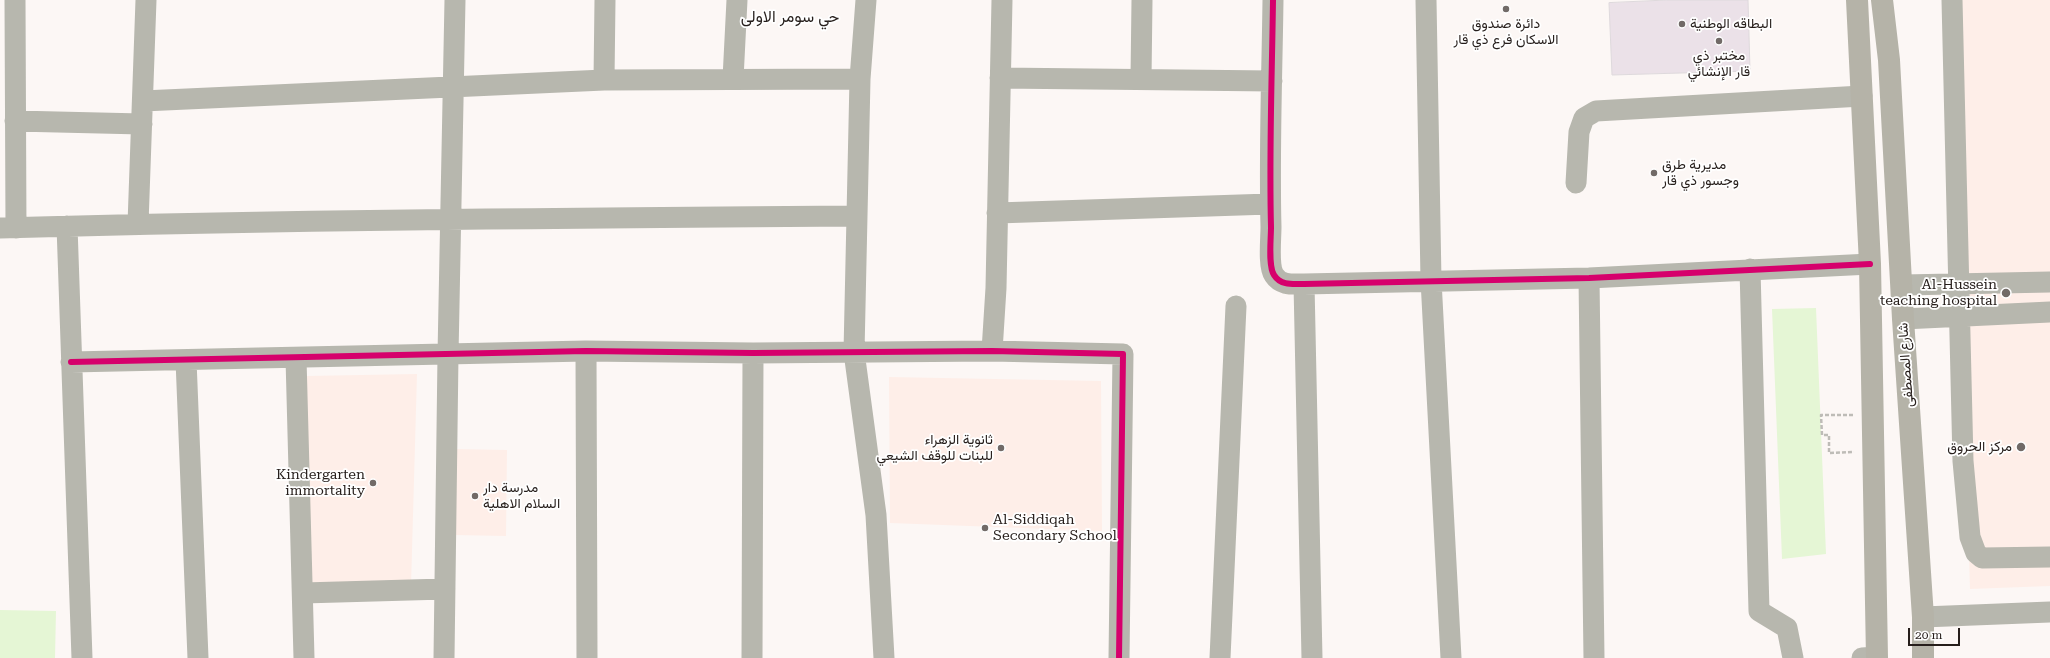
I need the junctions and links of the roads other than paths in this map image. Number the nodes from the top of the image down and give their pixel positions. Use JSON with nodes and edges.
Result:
{"nodes":[{"id":1,"x":15,"y":0,"type":"edge"},
{"id":2,"x":146,"y":0,"type":"edge"},
{"id":3,"x":455,"y":0,"type":"edge"},
{"id":4,"x":605,"y":0,"type":"edge"},
{"id":5,"x":736,"y":0,"type":"edge"},
{"id":6,"x":866,"y":0,"type":"edge"},
{"id":7,"x":1002,"y":0,"type":"edge"},
{"id":8,"x":1142,"y":0,"type":"edge"},
{"id":9,"x":1273,"y":0,"type":"edge"},
{"id":10,"x":1426,"y":0,"type":"edge"},
{"id":11,"x":1846,"y":0,"type":"edge"},
{"id":12,"x":1857,"y":0,"type":"edge"},
{"id":13,"x":1882,"y":0,"type":"edge"},
{"id":14,"x":1898,"y":0,"type":"edge"},
{"id":15,"x":1952,"y":0,"type":"edge"},
{"id":16,"x":1889,"y":60,"type":"junction"},
{"id":17,"x":1859,"y":61,"type":"junction"},
{"id":18,"x":1000,"y":78,"type":"junction"},
{"id":19,"x":860,"y":79,"type":"junction"},
{"id":20,"x":1141,"y":79,"type":"junction"},
{"id":21,"x":604,"y":80,"type":"junction"},
{"id":22,"x":733,"y":80,"type":"junction"},
{"id":23,"x":1272,"y":81,"type":"junction"},
{"id":24,"x":454,"y":87,"type":"junction"},
{"id":25,"x":1862,"y":96,"type":"junction"},
{"id":26,"x":143,"y":102,"type":"junction"},
{"id":27,"x":16,"y":121,"type":"junction"},
{"id":28,"x":142,"y":124,"type":"junction"},
{"id":29,"x":1576,"y":183,"type":"dead end"},
{"id":30,"x":1270,"y":204,"type":"junction"},
{"id":31,"x":997,"y":213,"type":"junction"},
{"id":32,"x":856,"y":216,"type":"junction"},
{"id":33,"x":451,"y":218,"type":"junction"},
{"id":34,"x":138,"y":224,"type":"junction"},
{"id":35,"x":67,"y":226,"type":"junction"},
{"id":36,"x":8,"y":228,"type":"edge"},
{"id":37,"x":1870,"y":264,"type":"junction"},
{"id":38,"x":1750,"y":269,"type":"junction"},
{"id":39,"x":1589,"y":278,"type":"junction"},
{"id":40,"x":1431,"y":280,"type":"junction"},
{"id":41,"x":2050,"y":282,"type":"edge"},
{"id":42,"x":1304,"y":284,"type":"junction"},
{"id":43,"x":1958,"y":284,"type":"junction"},
{"id":44,"x":1903,"y":285,"type":"junction"},
{"id":45,"x":1236,"y":306,"type":"dead end"},
{"id":46,"x":2050,"y":312,"type":"edge"},
{"id":47,"x":1959,"y":316,"type":"junction"},
{"id":48,"x":1903,"y":319,"type":"junction"},
{"id":49,"x":586,"y":350,"type":"junction"},
{"id":50,"x":992,"y":351,"type":"junction"},
{"id":51,"x":854,"y":352,"type":"junction"},
{"id":52,"x":753,"y":353,"type":"junction"},
{"id":53,"x":448,"y":355,"type":"junction"},
{"id":54,"x":296,"y":358,"type":"junction"},
{"id":55,"x":186,"y":360,"type":"junction"},
{"id":56,"x":71,"y":362,"type":"junction"},
{"id":57,"x":2050,"y":557,"type":"edge"},
{"id":58,"x":445,"y":589,"type":"junction"},
{"id":59,"x":303,"y":593,"type":"junction"},
{"id":60,"x":2050,"y":612,"type":"edge"},
{"id":61,"x":1923,"y":617,"type":"junction"},
{"id":62,"x":82,"y":658,"type":"edge"},
{"id":63,"x":198,"y":658,"type":"edge"},
{"id":64,"x":304,"y":658,"type":"edge"},
{"id":65,"x":444,"y":658,"type":"edge"},
{"id":66,"x":587,"y":658,"type":"edge"},
{"id":67,"x":752,"y":658,"type":"edge"},
{"id":68,"x":884,"y":658,"type":"edge"},
{"id":69,"x":1119,"y":658,"type":"edge"},
{"id":70,"x":1220,"y":658,"type":"edge"},
{"id":71,"x":1312,"y":658,"type":"edge"},
{"id":72,"x":1451,"y":658,"type":"edge"},
{"id":73,"x":1594,"y":658,"type":"edge"},
{"id":74,"x":1793,"y":658,"type":"edge"},
{"id":75,"x":1872,"y":658,"type":"edge"},
{"id":76,"x":1923,"y":658,"type":"edge"}],
"edges":[{"from":1,"to":27,"type":"street"},
{"from":2,"to":26,"type":"street"},
{"from":3,"to":24,"type":"street"},
{"from":4,"to":21,"type":"street"},
{"from":5,"to":22,"type":"street"},
{"from":6,"to":19,"type":"street"},
{"from":7,"to":18,"type":"street"},
{"from":8,"to":20,"type":"street"},
{"from":9,"to":23,"type":"street"},
{"from":10,"to":40,"type":"street"},
{"from":11,"to":17,"type":"highway"},
{"from":12,"to":17,"type":"highway"},
{"from":13,"to":16,"type":"highway","name":"شارع المصطفى"},
{"from":14,"to":16,"type":"highway"},
{"from":15,"to":43,"type":"street"},
{"from":16,"to":44,"type":"highway","name":"شارع المصطفى"},
{"from":17,"to":25,"type":"highway"},
{"from":18,"to":20,"type":"street"},
{"from":18,"to":31,"type":"street"},
{"from":19,"to":22,"type":"street"},
{"from":19,"to":32,"type":"street"},
{"from":20,"to":23,"type":"street"},
{"from":21,"to":22,"type":"street"},
{"from":21,"to":24,"type":"street"},
{"from":23,"to":30,"type":"street"},
{"from":24,"to":26,"type":"street"},
{"from":24,"to":33,"type":"street"},
{"from":25,"to":29,"type":"street"},
{"from":25,"to":37,"type":"highway"},
{"from":26,"to":28,"type":"street"},
{"from":27,"to":28,"type":"street"},
{"from":27,"to":36,"type":"street"},
{"from":28,"to":34,"type":"street"},
{"from":30,"to":31,"type":"street"},
{"from":30,"to":42,"type":"street"},
{"from":31,"to":50,"type":"street"},
{"from":32,"to":33,"type":"street"},
{"from":32,"to":51,"type":"street"},
{"from":33,"to":34,"type":"street"},
{"from":33,"to":53,"type":"street"},
{"from":34,"to":35,"type":"street"},
{"from":35,"to":36,"type":"street"},
{"from":35,"to":56,"type":"street"},
{"from":37,"to":38,"type":"street"},
{"from":37,"to":75,"type":"highway"},
{"from":38,"to":39,"type":"street"},
{"from":38,"to":74,"type":"street"},
{"from":39,"to":40,"type":"street"},
{"from":39,"to":73,"type":"street"},
{"from":40,"to":42,"type":"street"},
{"from":40,"to":72,"type":"street"},
{"from":41,"to":43,"type":"street"},
{"from":42,"to":71,"type":"street"},
{"from":43,"to":44,"type":"street"},
{"from":43,"to":47,"type":"street"},
{"from":44,"to":48,"type":"highway","name":"شارع المصطفى"},
{"from":45,"to":70,"type":"street"},
{"from":46,"to":47,"type":"street"},
{"from":47,"to":48,"type":"street"},
{"from":47,"to":57,"type":"street"},
{"from":48,"to":61,"type":"highway","name":"شارع المصطفى"},
{"from":49,"to":52,"type":"street"},
{"from":49,"to":53,"type":"street"},
{"from":49,"to":66,"type":"street"},
{"from":50,"to":51,"type":"street"},
{"from":50,"to":69,"type":"street"},
{"from":51,"to":52,"type":"street"},
{"from":51,"to":68,"type":"street"},
{"from":52,"to":67,"type":"street"},
{"from":53,"to":54,"type":"street"},
{"from":53,"to":58,"type":"street"},
{"from":54,"to":55,"type":"street"},
{"from":54,"to":59,"type":"street"},
{"from":55,"to":56,"type":"street"},
{"from":55,"to":63,"type":"street"},
{"from":56,"to":62,"type":"street"},
{"from":58,"to":59,"type":"street"},
{"from":58,"to":65,"type":"street"},
{"from":59,"to":64,"type":"street"},
{"from":60,"to":61,"type":"street"},
{"from":61,"to":76,"type":"highway","name":"شارع المصطفى"}]}
